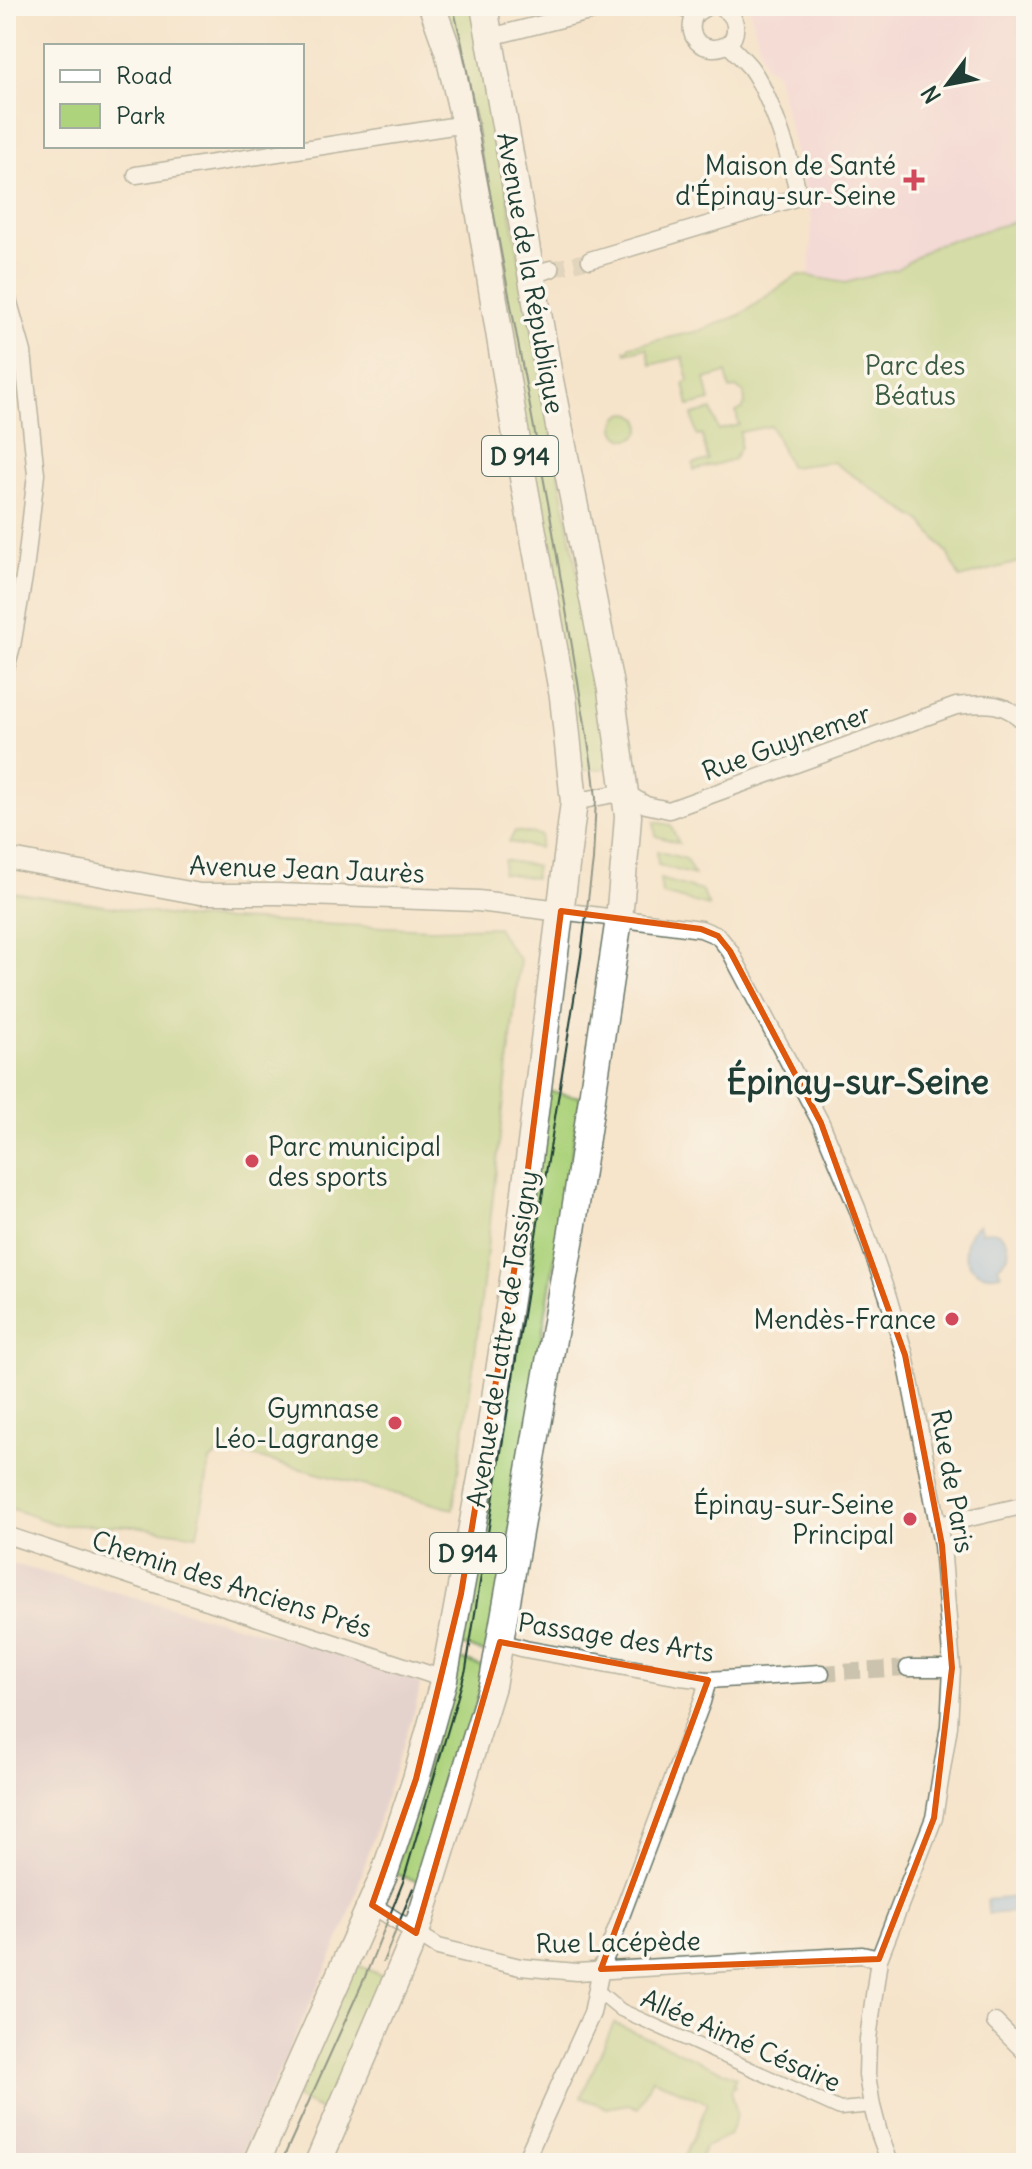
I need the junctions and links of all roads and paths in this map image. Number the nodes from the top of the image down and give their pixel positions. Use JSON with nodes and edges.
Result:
{"nodes":[{"id":1,"x":432,"y":6,"type":"edge"},
{"id":2,"x":484,"y":6,"type":"edge"},
{"id":3,"x":613,"y":6,"type":"edge"},
{"id":4,"x":678,"y":6,"type":"edge"},
{"id":5,"x":719,"y":6,"type":"edge"},
{"id":6,"x":702,"y":10,"type":"edge"},
{"id":7,"x":490,"y":37,"type":"junction"},
{"id":8,"x":728,"y":44,"type":"junction"},
{"id":9,"x":465,"y":124,"type":"junction"},
{"id":10,"x":136,"y":175,"type":"dead end"},
{"id":11,"x":590,"y":260,"type":"tunnel mouth"},
{"id":12,"x":6,"y":292,"type":"edge"},
{"id":13,"x":9,"y":646,"type":"edge"},
{"id":14,"x":6,"y":668,"type":"edge"},
{"id":15,"x":1020,"y":717,"type":"edge"},
{"id":16,"x":624,"y":792,"type":"junction"},
{"id":17,"x":574,"y":802,"type":"junction"},
{"id":18,"x":6,"y":858,"type":"edge"},
{"id":19,"x":561,"y":911,"type":"junction"},
{"id":20,"x":619,"y":919,"type":"junction"},
{"id":21,"x":1026,"y":1505,"type":"edge"},
{"id":22,"x":939,"y":1525,"type":"junction"},
{"id":23,"x":6,"y":1535,"type":"edge"},
{"id":24,"x":500,"y":1642,"type":"junction"},
{"id":25,"x":908,"y":1668,"type":"tunnel mouth"},
{"id":26,"x":952,"y":1668,"type":"junction"},
{"id":27,"x":821,"y":1673,"type":"tunnel mouth"},
{"id":28,"x":444,"y":1679,"type":"junction"},
{"id":29,"x":708,"y":1680,"type":"junction"},
{"id":30,"x":372,"y":1905,"type":"junction"},
{"id":31,"x":416,"y":1933,"type":"junction"},
{"id":32,"x":879,"y":1959,"type":"junction"},
{"id":33,"x":601,"y":1969,"type":"junction"},
{"id":34,"x":598,"y":1991,"type":"junction"},
{"id":35,"x":995,"y":2022,"type":"dead end"},
{"id":36,"x":1026,"y":2053,"type":"edge"},
{"id":37,"x":872,"y":2106,"type":"junction"},
{"id":38,"x":256,"y":2163,"type":"edge"},
{"id":39,"x":318,"y":2163,"type":"edge"},
{"id":40,"x":524,"y":2163,"type":"edge"},
{"id":41,"x":890,"y":2163,"type":"edge"}],
"edges":[{"from":1,"to":9,"type":"main road","name":"Avenue de la République","number":"D 914"},
{"from":2,"to":7,"type":"main road","name":"Avenue de la République","number":"D 914"},
{"from":3,"to":7,"type":"street"},
{"from":4,"to":6,"type":"street"},
{"from":5,"to":8,"type":"street"},
{"from":6,"to":8,"type":"street"},
{"from":7,"to":16,"type":"main road","name":"Avenue de la République","number":"D 914"},
{"from":8,"to":11,"type":"street"},
{"from":9,"to":10,"type":"street"},
{"from":9,"to":17,"type":"main road","name":"Avenue de la République","number":"D 914"},
{"from":12,"to":13,"type":"street"},
{"from":13,"to":14,"type":"street"},
{"from":15,"to":16,"type":"street","name":"Rue Guynemer"},
{"from":16,"to":17,"type":"street"},
{"from":16,"to":20,"type":"main road","name":"Avenue de la République","number":"D 914"},
{"from":17,"to":19,"type":"main road","name":"Avenue de la République","number":"D 914"},
{"from":18,"to":19,"type":"street","name":"Avenue Jean Jaurès"},
{"from":19,"to":20,"type":"street"},
{"from":19,"to":28,"type":"main road","name":"Avenue de Lattre de Tassigny","number":"D 914"},
{"from":20,"to":22,"type":"street","name":"Rue de Paris"},
{"from":20,"to":24,"type":"main road","name":"Avenue de Lattre de Tassigny","number":"D 914"},
{"from":21,"to":22,"type":"street"},
{"from":22,"to":26,"type":"street","name":"Rue de Paris"},
{"from":23,"to":28,"type":"street","name":"Chemin des Anciens Prés"},
{"from":24,"to":29,"type":"street","name":"Passage des Arts"},
{"from":24,"to":31,"type":"main road","name":"Avenue de Lattre de Tassigny","number":"D 914"},
{"from":25,"to":26,"type":"street"},
{"from":26,"to":32,"type":"street","name":"Rue de Paris"},
{"from":27,"to":29,"type":"street","name":"Passage des Arts"},
{"from":28,"to":30,"type":"main road","name":"Avenue de Lattre de Tassigny","number":"D 914"},
{"from":29,"to":33,"type":"street"},
{"from":30,"to":31,"type":"street","name":"Rue Lacépède"},
{"from":30,"to":38,"type":"main road","name":"Avenue de Lattre de Tassigny","number":"D 914"},
{"from":31,"to":33,"type":"street","name":"Rue Lacépède"},
{"from":31,"to":39,"type":"main road","name":"Avenue de Lattre de Tassigny","number":"D 914"},
{"from":32,"to":33,"type":"street","name":"Rue Lacépède"},
{"from":32,"to":37,"type":"street","name":"Rue de Paris"},
{"from":33,"to":34,"type":"street"},
{"from":34,"to":37,"type":"street","name":"Allée Aimé Césaire"},
{"from":34,"to":40,"type":"street"},
{"from":35,"to":36,"type":"street"},
{"from":37,"to":41,"type":"street","name":"Rue de Paris"}]}
